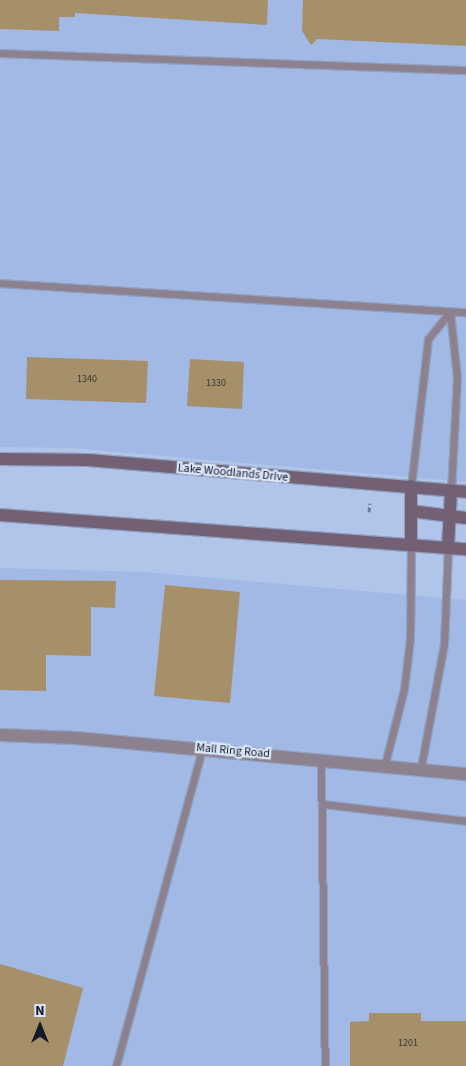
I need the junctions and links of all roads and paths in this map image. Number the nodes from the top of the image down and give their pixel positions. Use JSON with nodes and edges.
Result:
{"nodes":[{"id":1,"x":0,"y":53,"type":"edge"},
{"id":2,"x":466,"y":70,"type":"edge"},
{"id":3,"x":0,"y":283,"type":"edge"},
{"id":4,"x":450,"y":312,"type":"junction"},
{"id":5,"x":466,"y":312,"type":"edge"},
{"id":6,"x":0,"y":459,"type":"edge"},
{"id":7,"x":411,"y":486,"type":"junction"},
{"id":8,"x":451,"y":491,"type":"junction"},
{"id":9,"x":466,"y":492,"type":"edge"},
{"id":10,"x":370,"y":503,"type":"dead end"},
{"id":11,"x":411,"y":511,"type":"junction"},
{"id":12,"x":369,"y":512,"type":"dead end"},
{"id":13,"x":0,"y":515,"type":"edge"},
{"id":14,"x":450,"y":516,"type":"junction"},
{"id":15,"x":466,"y":518,"type":"edge"},
{"id":16,"x":411,"y":544,"type":"junction"},
{"id":17,"x":448,"y":548,"type":"junction"},
{"id":18,"x":466,"y":549,"type":"edge"},
{"id":19,"x":0,"y":735,"type":"edge"},
{"id":20,"x":202,"y":748,"type":"junction"},
{"id":21,"x":321,"y":759,"type":"junction"},
{"id":22,"x":385,"y":764,"type":"junction"},
{"id":23,"x":421,"y":767,"type":"junction"},
{"id":24,"x":466,"y":774,"type":"edge"},
{"id":25,"x":322,"y":804,"type":"junction"},
{"id":26,"x":466,"y":821,"type":"edge"},
{"id":27,"x":116,"y":1066,"type":"edge"},
{"id":28,"x":325,"y":1066,"type":"edge"}],
"edges":[{"from":1,"to":2,"type":"lane"},
{"from":3,"to":4,"type":"lane"},
{"from":4,"to":5,"type":"lane"},
{"from":4,"to":7,"type":"lane"},
{"from":4,"to":8,"type":"lane"},
{"from":6,"to":7,"type":"main road","name":"Lake Woodlands Drive"},
{"from":7,"to":8,"type":"main road","name":"Lake Woodlands Drive"},
{"from":7,"to":11,"type":"main road"},
{"from":8,"to":9,"type":"main road","name":"Lake Woodlands Drive"},
{"from":8,"to":14,"type":"main road"},
{"from":10,"to":12,"type":"path"},
{"from":11,"to":14,"type":"main road"},
{"from":11,"to":16,"type":"main road"},
{"from":13,"to":16,"type":"main road"},
{"from":14,"to":15,"type":"main road"},
{"from":14,"to":17,"type":"main road"},
{"from":16,"to":17,"type":"main road"},
{"from":16,"to":22,"type":"lane"},
{"from":17,"to":18,"type":"main road"},
{"from":17,"to":23,"type":"lane"},
{"from":19,"to":20,"type":"street","name":"Mall Ring Road"},
{"from":20,"to":21,"type":"street","name":"Mall Ring Road"},
{"from":20,"to":27,"type":"lane"},
{"from":21,"to":22,"type":"street","name":"Mall Ring Road"},
{"from":21,"to":25,"type":"lane"},
{"from":22,"to":23,"type":"street","name":"Mall Ring Road"},
{"from":23,"to":24,"type":"street","name":"Mall Ring Road"},
{"from":25,"to":26,"type":"lane"},
{"from":25,"to":28,"type":"lane"}]}
